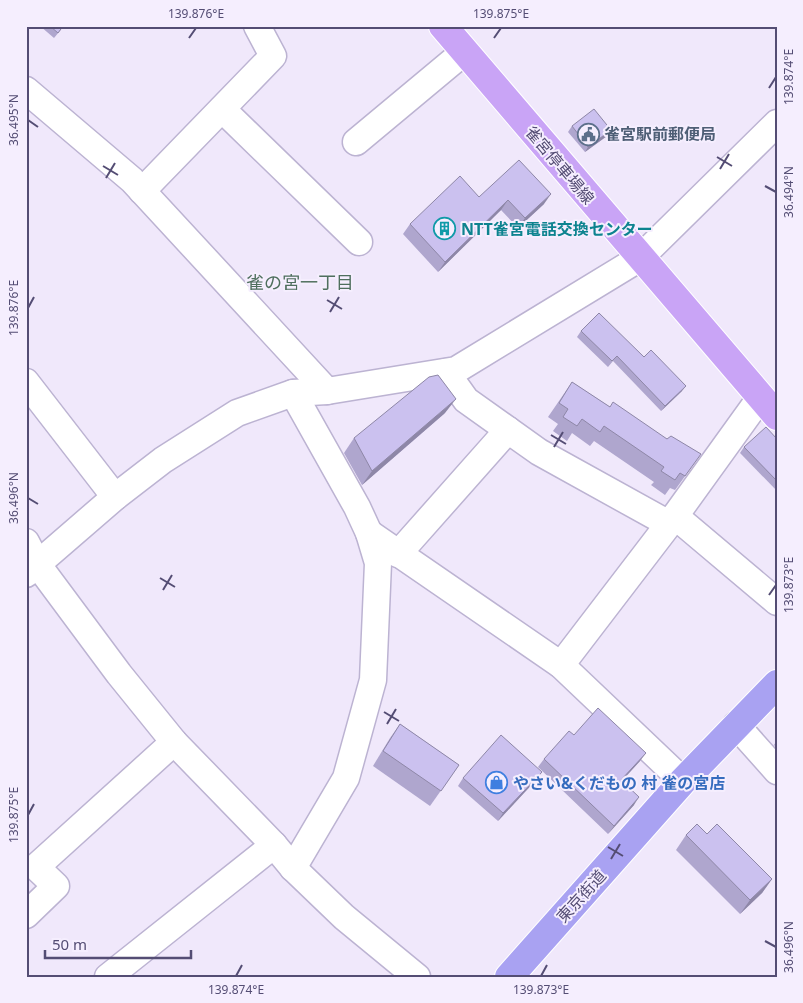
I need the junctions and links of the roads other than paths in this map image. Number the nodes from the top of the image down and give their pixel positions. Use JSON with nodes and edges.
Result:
{"nodes":[{"id":1,"x":257,"y":26,"type":"edge"},
{"id":2,"x":442,"y":26,"type":"edge"},
{"id":3,"x":464,"y":52,"type":"junction"},
{"id":4,"x":26,"y":90,"type":"edge"},
{"id":5,"x":222,"y":108,"type":"junction"},
{"id":6,"x":777,"y":122,"type":"edge"},
{"id":7,"x":356,"y":142,"type":"dead end"},
{"id":8,"x":142,"y":191,"type":"junction"},
{"id":9,"x":359,"y":242,"type":"dead end"},
{"id":10,"x":640,"y":258,"type":"junction"},
{"id":11,"x":446,"y":372,"type":"junction"},
{"id":12,"x":26,"y":382,"type":"edge"},
{"id":13,"x":327,"y":392,"type":"junction"},
{"id":14,"x":293,"y":394,"type":"junction"},
{"id":15,"x":768,"y":407,"type":"edge"},
{"id":16,"x":508,"y":430,"type":"junction"},
{"id":17,"x":115,"y":498,"type":"junction"},
{"id":18,"x":672,"y":520,"type":"junction"},
{"id":19,"x":369,"y":533,"type":"junction"},
{"id":20,"x":398,"y":554,"type":"junction"},
{"id":21,"x":30,"y":560,"type":"edge"},
{"id":22,"x":777,"y":602,"type":"edge"},
{"id":23,"x":561,"y":665,"type":"junction"},
{"id":24,"x":777,"y":684,"type":"edge"},
{"id":25,"x":736,"y":725,"type":"junction"},
{"id":26,"x":174,"y":742,"type":"junction"},
{"id":27,"x":777,"y":771,"type":"edge"},
{"id":28,"x":683,"y":782,"type":"junction"},
{"id":29,"x":274,"y":845,"type":"junction"},
{"id":30,"x":293,"y":868,"type":"junction"},
{"id":31,"x":26,"y":915,"type":"edge"},
{"id":32,"x":108,"y":977,"type":"edge"},
{"id":33,"x":417,"y":977,"type":"edge"},
{"id":34,"x":509,"y":977,"type":"edge"}],
"edges":[{"from":1,"to":5,"type":"street"},
{"from":2,"to":3,"type":"main road","name":"雀宮停車場線"},
{"from":3,"to":7,"type":"street"},
{"from":3,"to":10,"type":"main road","name":"雀宮停車場線"},
{"from":4,"to":8,"type":"street"},
{"from":5,"to":8,"type":"street"},
{"from":5,"to":9,"type":"street"},
{"from":6,"to":10,"type":"street"},
{"from":8,"to":13,"type":"street"},
{"from":10,"to":11,"type":"street"},
{"from":10,"to":15,"type":"main road","name":"雀宮停車場線"},
{"from":11,"to":13,"type":"street"},
{"from":11,"to":16,"type":"street"},
{"from":12,"to":17,"type":"street"},
{"from":13,"to":14,"type":"street"},
{"from":14,"to":17,"type":"street"},
{"from":14,"to":19,"type":"street"},
{"from":15,"to":18,"type":"street"},
{"from":16,"to":18,"type":"street"},
{"from":16,"to":20,"type":"street"},
{"from":17,"to":21,"type":"street"},
{"from":18,"to":22,"type":"street"},
{"from":18,"to":23,"type":"street"},
{"from":19,"to":20,"type":"street"},
{"from":19,"to":30,"type":"street"},
{"from":20,"to":23,"type":"street"},
{"from":21,"to":26,"type":"street"},
{"from":23,"to":28,"type":"street"},
{"from":24,"to":25,"type":"highway","name":"東京街道"},
{"from":25,"to":27,"type":"street"},
{"from":25,"to":28,"type":"highway","name":"東京街道"},
{"from":26,"to":29,"type":"street"},
{"from":26,"to":31,"type":"street"},
{"from":28,"to":34,"type":"highway","name":"東京街道"},
{"from":29,"to":30,"type":"street"},
{"from":29,"to":32,"type":"street"},
{"from":30,"to":33,"type":"street"}]}
